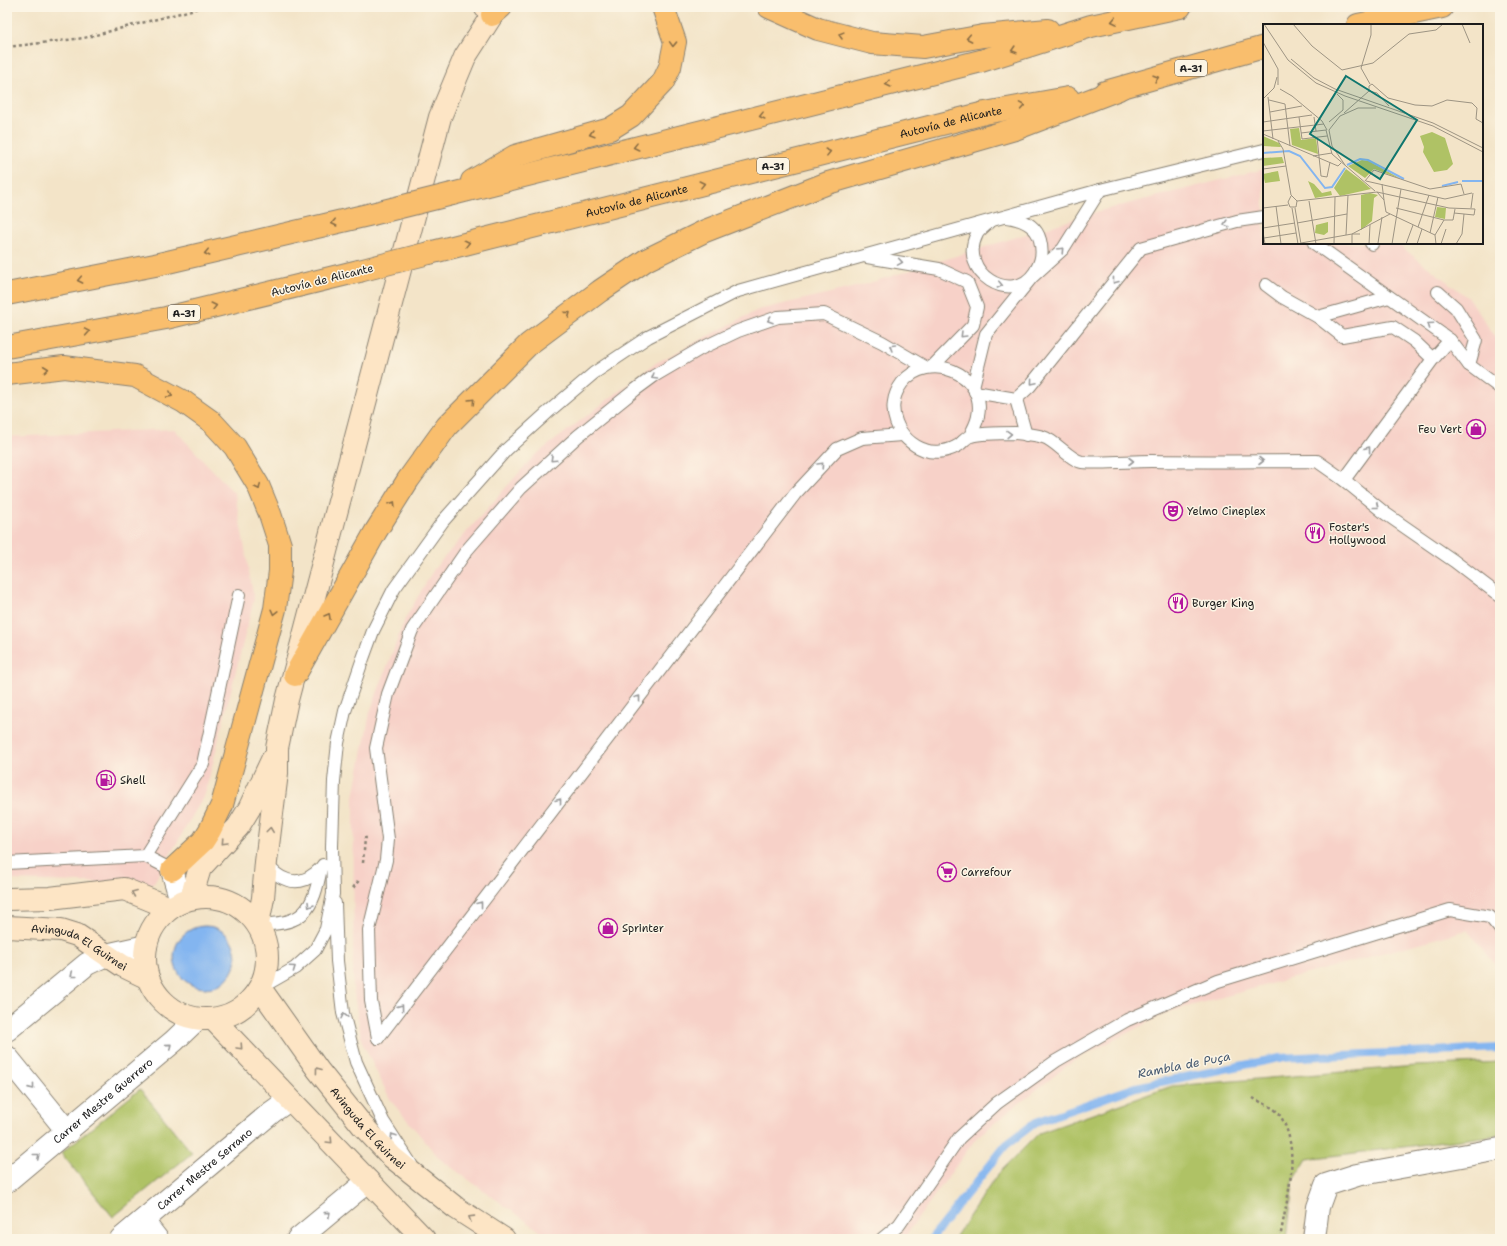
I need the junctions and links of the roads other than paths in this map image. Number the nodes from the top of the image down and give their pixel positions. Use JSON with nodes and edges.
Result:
{"nodes":[{"id":1,"x":663,"y":7,"type":"edge"},
{"id":2,"x":769,"y":7,"type":"edge"},
{"id":3,"x":1180,"y":7,"type":"edge"},
{"id":4,"x":1442,"y":7,"type":"edge"},
{"id":5,"x":493,"y":10,"type":"edge"},
{"id":6,"x":1363,"y":24,"type":"edge"},
{"id":7,"x":1091,"y":26,"type":"junction"},
{"id":8,"x":1263,"y":47,"type":"edge"},
{"id":9,"x":1119,"y":89,"type":"junction"},
{"id":10,"x":1263,"y":150,"type":"edge"},
{"id":11,"x":1100,"y":190,"type":"junction"},
{"id":12,"x":452,"y":194,"type":"junction"},
{"id":13,"x":1005,"y":217,"type":"junction"},
{"id":14,"x":1263,"y":217,"type":"edge"},
{"id":15,"x":989,"y":222,"type":"junction"},
{"id":16,"x":1315,"y":244,"type":"edge"},
{"id":17,"x":862,"y":256,"type":"junction"},
{"id":18,"x":975,"y":265,"type":"junction"},
{"id":19,"x":1032,"y":276,"type":"junction"},
{"id":20,"x":984,"y":277,"type":"junction"},
{"id":21,"x":967,"y":282,"type":"junction"},
{"id":22,"x":1266,"y":285,"type":"dead end"},
{"id":23,"x":1438,"y":292,"type":"dead end"},
{"id":24,"x":7,"y":294,"type":"edge"},
{"id":25,"x":1390,"y":297,"type":"junction"},
{"id":26,"x":1318,"y":316,"type":"junction"},
{"id":27,"x":1450,"y":340,"type":"junction"},
{"id":28,"x":7,"y":347,"type":"edge"},
{"id":29,"x":1433,"y":359,"type":"junction"},
{"id":30,"x":1469,"y":365,"type":"junction"},
{"id":31,"x":929,"y":367,"type":"junction"},
{"id":32,"x":7,"y":374,"type":"edge"},
{"id":33,"x":1500,"y":388,"type":"edge"},
{"id":34,"x":974,"y":389,"type":"junction"},
{"id":35,"x":1016,"y":399,"type":"junction"},
{"id":36,"x":902,"y":434,"type":"junction"},
{"id":37,"x":1026,"y":435,"type":"junction"},
{"id":38,"x":970,"y":436,"type":"junction"},
{"id":39,"x":1344,"y":480,"type":"junction"},
{"id":40,"x":239,"y":595,"type":"dead end"},
{"id":41,"x":1500,"y":596,"type":"edge"},
{"id":42,"x":295,"y":674,"type":"junction"},
{"id":43,"x":277,"y":748,"type":"junction"},
{"id":44,"x":332,"y":846,"type":"junction"},
{"id":45,"x":145,"y":856,"type":"junction"},
{"id":46,"x":266,"y":862,"type":"junction"},
{"id":47,"x":7,"y":863,"type":"edge"},
{"id":48,"x":321,"y":868,"type":"junction"},
{"id":49,"x":172,"y":870,"type":"junction"},
{"id":50,"x":7,"y":891,"type":"edge"},
{"id":51,"x":333,"y":894,"type":"junction"},
{"id":52,"x":7,"y":898,"type":"edge"},
{"id":53,"x":50,"y":898,"type":"junction"},
{"id":54,"x":181,"y":902,"type":"junction"},
{"id":55,"x":258,"y":924,"type":"junction"},
{"id":56,"x":7,"y":927,"type":"edge"},
{"id":57,"x":1500,"y":929,"type":"edge"},
{"id":58,"x":146,"y":946,"type":"junction"},
{"id":59,"x":106,"y":955,"type":"junction"},
{"id":60,"x":148,"y":978,"type":"junction"},
{"id":61,"x":260,"y":988,"type":"junction"},
{"id":62,"x":205,"y":1019,"type":"junction"},
{"id":63,"x":7,"y":1030,"type":"edge"},
{"id":64,"x":7,"y":1057,"type":"edge"},
{"id":65,"x":289,"y":1100,"type":"junction"},
{"id":66,"x":68,"y":1132,"type":"junction"},
{"id":67,"x":1500,"y":1149,"type":"edge"},
{"id":68,"x":421,"y":1180,"type":"junction"},
{"id":69,"x":7,"y":1181,"type":"edge"},
{"id":70,"x":368,"y":1181,"type":"junction"},
{"id":71,"x":143,"y":1221,"type":"junction"},
{"id":72,"x":121,"y":1239,"type":"edge"},
{"id":73,"x":157,"y":1239,"type":"edge"},
{"id":74,"x":298,"y":1239,"type":"edge"},
{"id":75,"x":424,"y":1239,"type":"edge"},
{"id":76,"x":504,"y":1239,"type":"edge"},
{"id":77,"x":882,"y":1239,"type":"edge"},
{"id":78,"x":1314,"y":1239,"type":"edge"}],
"edges":[{"from":1,"to":12,"type":"highway","one_way":true},
{"from":7,"to":2,"type":"highway","one_way":true},
{"from":3,"to":7,"type":"highway","one_way":true},
{"from":4,"to":6,"type":"highway"},
{"from":5,"to":42,"type":"street"},
{"from":7,"to":12,"type":"highway","one_way":true},
{"from":9,"to":8,"type":"highway","name":"Autovía de Alicante","number":"A-31","one_way":true},
{"from":28,"to":9,"type":"highway","name":"Autovía de Alicante","number":"A-31","one_way":true,"bridge":true},
{"from":42,"to":9,"type":"highway","one_way":true},
{"from":10,"to":11,"type":"lane"},
{"from":11,"to":13,"type":"lane"},
{"from":19,"to":11,"type":"lane","one_way":true},
{"from":12,"to":24,"type":"highway","one_way":true,"bridge":true},
{"from":13,"to":15,"type":"lane"},
{"from":13,"to":19,"type":"lane"},
{"from":14,"to":35,"type":"lane","one_way":true},
{"from":15,"to":17,"type":"lane"},
{"from":15,"to":18,"type":"lane"},
{"from":16,"to":25,"type":"lane"},
{"from":17,"to":21,"type":"lane","one_way":true},
{"from":17,"to":44,"type":"lane"},
{"from":18,"to":20,"type":"lane"},
{"from":18,"to":21,"type":"lane"},
{"from":20,"to":19,"type":"lane","one_way":true},
{"from":19,"to":34,"type":"lane"},
{"from":20,"to":21,"type":"lane"},
{"from":21,"to":31,"type":"lane","one_way":true},
{"from":22,"to":26,"type":"lane"},
{"from":23,"to":30,"type":"lane"},
{"from":25,"to":26,"type":"lane"},
{"from":27,"to":25,"type":"lane","one_way":true},
{"from":26,"to":29,"type":"lane"},
{"from":27,"to":29,"type":"lane"},
{"from":27,"to":30,"type":"lane"},
{"from":39,"to":29,"type":"lane","one_way":true},
{"from":30,"to":33,"type":"lane"},
{"from":31,"to":34,"type":"lane"},
{"from":31,"to":36,"type":"lane"},
{"from":31,"to":36,"type":"lane","one_way":true},
{"from":32,"to":49,"type":"highway","one_way":true},
{"from":34,"to":35,"type":"lane"},
{"from":34,"to":38,"type":"lane"},
{"from":35,"to":37,"type":"lane"},
{"from":36,"to":38,"type":"lane"},
{"from":38,"to":37,"type":"lane","one_way":true},
{"from":37,"to":39,"type":"lane","one_way":true},
{"from":39,"to":41,"type":"lane","one_way":true},
{"from":40,"to":45,"type":"lane"},
{"from":42,"to":43,"type":"street"},
{"from":46,"to":43,"type":"street","one_way":true},
{"from":43,"to":54,"type":"street","one_way":true},
{"from":44,"to":48,"type":"lane"},
{"from":44,"to":51,"type":"lane"},
{"from":45,"to":47,"type":"lane"},
{"from":45,"to":49,"type":"lane"},
{"from":46,"to":48,"type":"lane"},
{"from":46,"to":55,"type":"street"},
{"from":48,"to":55,"type":"lane","one_way":true},
{"from":49,"to":54,"type":"street"},
{"from":50,"to":53,"type":"lane"},
{"from":61,"to":51,"type":"lane","one_way":true},
{"from":68,"to":51,"type":"lane","one_way":true},
{"from":52,"to":53,"type":"street"},
{"from":54,"to":53,"type":"street","one_way":true},
{"from":54,"to":55,"type":"street"},
{"from":54,"to":58,"type":"street"},
{"from":55,"to":61,"type":"street"},
{"from":56,"to":59,"type":"street","name":"Avinguda El Guirnei"},
{"from":57,"to":77,"type":"lane"},
{"from":58,"to":59,"type":"street"},
{"from":58,"to":60,"type":"street"},
{"from":59,"to":60,"type":"street","name":"Avinguda El Guirnei"},
{"from":59,"to":63,"type":"street","one_way":true},
{"from":60,"to":62,"type":"street"},
{"from":61,"to":62,"type":"street"},
{"from":68,"to":61,"type":"street","name":"Avinguda El Guirnei","one_way":true},
{"from":62,"to":65,"type":"street","one_way":true},
{"from":66,"to":62,"type":"street","name":"Carrer Mestre Guerrero","one_way":true},
{"from":64,"to":66,"type":"street","one_way":true},
{"from":65,"to":70,"type":"street","one_way":true},
{"from":65,"to":71,"type":"street","name":"Carrer Mestre Serrano"},
{"from":69,"to":66,"type":"street","name":"Carrer Mestre Guerrero","one_way":true},
{"from":67,"to":78,"type":"street"},
{"from":76,"to":68,"type":"street","name":"Avinguda El Guirnei","one_way":true},
{"from":74,"to":70,"type":"street","one_way":true},
{"from":70,"to":75,"type":"street"},
{"from":71,"to":72,"type":"street","name":"Carrer Mestre Serrano"},
{"from":71,"to":73,"type":"street"}]}
